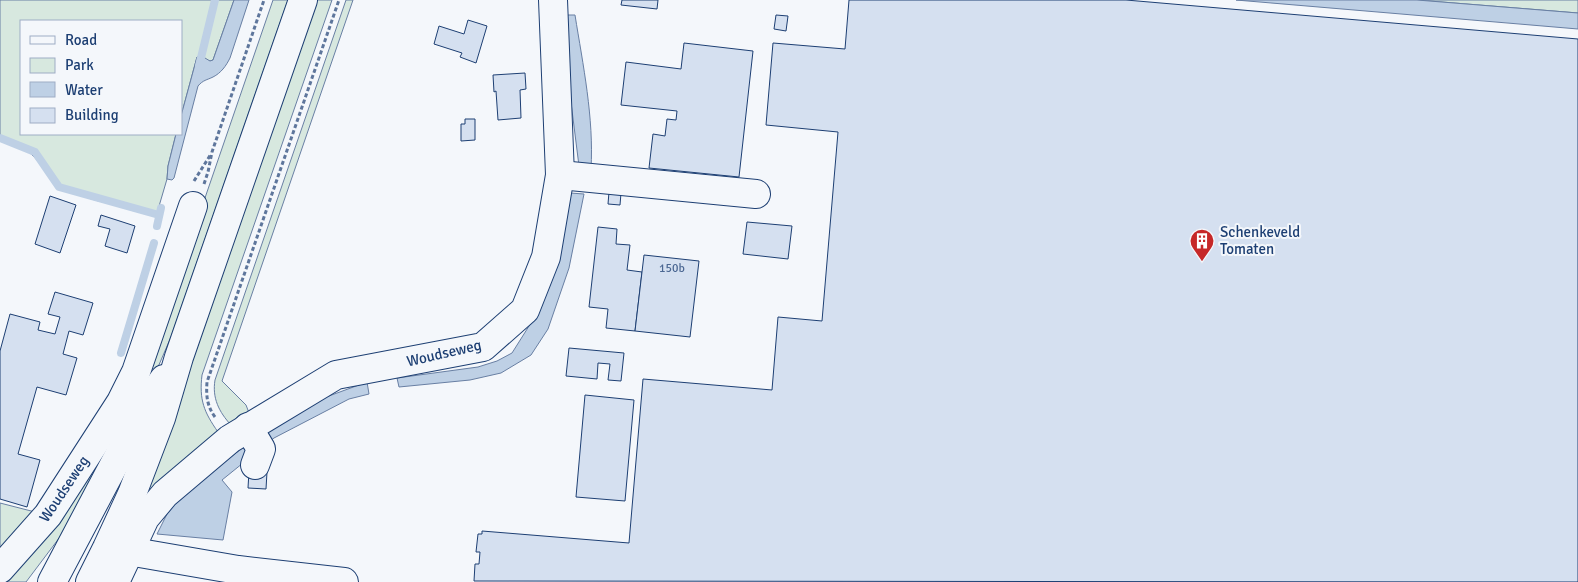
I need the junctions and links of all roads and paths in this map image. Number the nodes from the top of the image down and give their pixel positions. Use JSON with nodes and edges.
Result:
{"nodes":[{"id":1,"x":264,"y":0,"type":"edge"},
{"id":2,"x":303,"y":0,"type":"edge"},
{"id":3,"x":339,"y":0,"type":"edge"},
{"id":4,"x":553,"y":0,"type":"edge"},
{"id":5,"x":212,"y":152,"type":"junction"},
{"id":6,"x":560,"y":175,"type":"junction"},
{"id":7,"x":756,"y":194,"type":"dead end"},
{"id":8,"x":194,"y":206,"type":"junction"},
{"id":9,"x":179,"y":357,"type":"junction"},
{"id":10,"x":250,"y":444,"type":"junction"},
{"id":11,"x":128,"y":551,"type":"junction"},
{"id":12,"x":0,"y":569,"type":"edge"},
{"id":13,"x":52,"y":582,"type":"edge"},
{"id":14,"x":90,"y":582,"type":"edge"},
{"id":15,"x":115,"y":582,"type":"edge"},
{"id":16,"x":344,"y":582,"type":"edge"}],
"edges":[{"from":1,"to":5,"type":"path"},
{"from":2,"to":9,"type":"street","name":"Woudseweg"},
{"from":3,"to":10,"type":"path"},
{"from":4,"to":6,"type":"street","name":"Woudseweg"},
{"from":5,"to":8,"type":"path"},
{"from":5,"to":8,"type":"path"},
{"from":6,"to":7,"type":"street"},
{"from":6,"to":10,"type":"street","name":"Woudseweg"},
{"from":8,"to":12,"type":"street","name":"Woudseweg"},
{"from":9,"to":13,"type":"street","name":"Woudseweg"},
{"from":9,"to":14,"type":"street","name":"Woudseweg"},
{"from":10,"to":11,"type":"street","name":"Woudseweg"},
{"from":11,"to":15,"type":"street","name":"Woudseweg"},
{"from":11,"to":16,"type":"street"}]}
